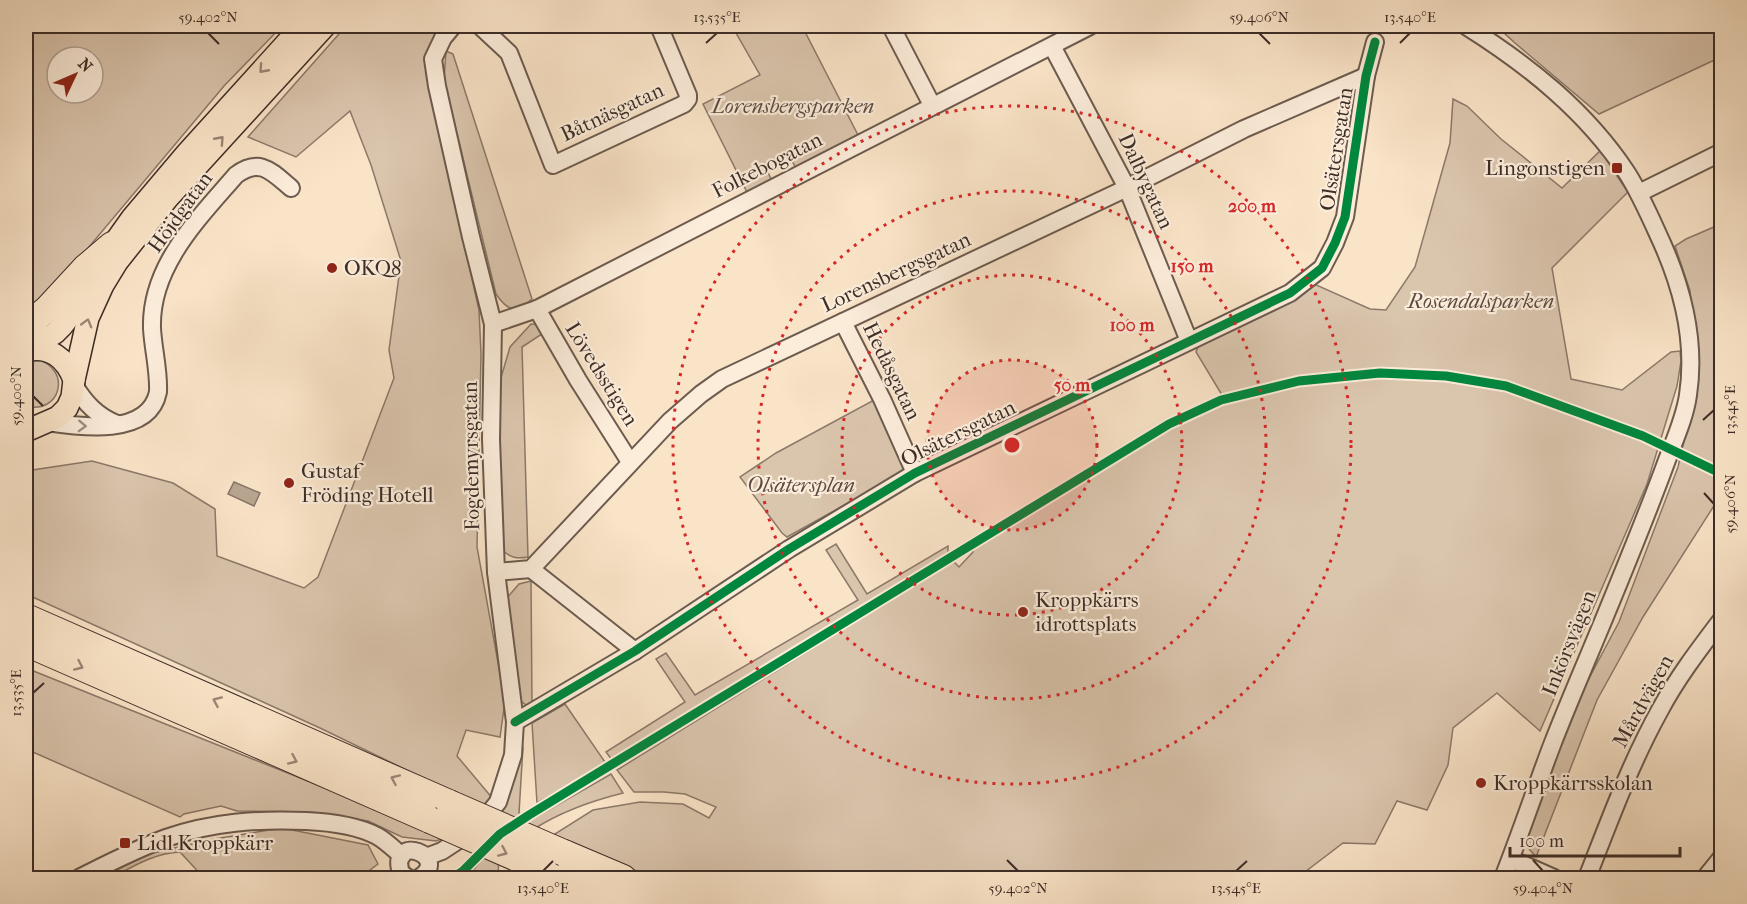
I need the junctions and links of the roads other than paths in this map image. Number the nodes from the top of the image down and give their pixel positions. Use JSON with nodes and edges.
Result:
{"nodes":[{"id":1,"x":302,"y":26,"type":"edge"},
{"id":2,"x":324,"y":26,"type":"edge"},
{"id":3,"x":453,"y":26,"type":"edge"},
{"id":4,"x":480,"y":26,"type":"edge"},
{"id":5,"x":659,"y":26,"type":"edge"},
{"id":6,"x":891,"y":26,"type":"edge"},
{"id":7,"x":1090,"y":26,"type":"edge"},
{"id":8,"x":1476,"y":28,"type":"edge"},
{"id":9,"x":1058,"y":37,"type":"edge"},
{"id":10,"x":1376,"y":42,"type":"dead end"},
{"id":11,"x":1365,"y":76,"type":"junction"},
{"id":12,"x":932,"y":105,"type":"junction"},
{"id":13,"x":1722,"y":152,"type":"edge"},
{"id":14,"x":291,"y":188,"type":"dead end"},
{"id":15,"x":1127,"y":188,"type":"junction"},
{"id":16,"x":1639,"y":193,"type":"junction"},
{"id":17,"x":111,"y":245,"type":"joint"},
{"id":18,"x":537,"y":309,"type":"junction"},
{"id":19,"x":843,"y":322,"type":"junction"},
{"id":20,"x":493,"y":324,"type":"junction"},
{"id":21,"x":1189,"y":340,"type":"junction"},
{"id":22,"x":27,"y":343,"type":"edge"},
{"id":23,"x":74,"y":382,"type":"junction"},
{"id":24,"x":118,"y":424,"type":"junction"},
{"id":25,"x":34,"y":425,"type":"edge"},
{"id":26,"x":630,"y":462,"type":"junction"},
{"id":27,"x":915,"y":473,"type":"junction"},
{"id":28,"x":531,"y":569,"type":"junction"},
{"id":29,"x":496,"y":572,"type":"junction"},
{"id":30,"x":26,"y":617,"type":"edge"},
{"id":31,"x":1722,"y":619,"type":"edge"},
{"id":32,"x":26,"y":643,"type":"edge"},
{"id":33,"x":635,"y":651,"type":"junction"},
{"id":34,"x":515,"y":722,"type":"junction"},
{"id":35,"x":402,"y":856,"type":"junction"},
{"id":36,"x":426,"y":857,"type":"junction"},
{"id":37,"x":1722,"y":858,"type":"edge"},
{"id":38,"x":1510,"y":859,"type":"junction"},
{"id":39,"x":554,"y":874,"type":"edge"},
{"id":40,"x":401,"y":877,"type":"edge"},
{"id":41,"x":425,"y":877,"type":"edge"},
{"id":42,"x":79,"y":879,"type":"edge"},
{"id":43,"x":623,"y":879,"type":"edge"},
{"id":44,"x":1503,"y":879,"type":"edge"},
{"id":45,"x":1554,"y":879,"type":"edge"},
{"id":46,"x":1587,"y":879,"type":"edge"},
{"id":47,"x":1704,"y":879,"type":"edge"}],
"edges":[{"from":1,"to":17,"type":"main road","one_way":true},
{"from":23,"to":2,"type":"main road","one_way":true},
{"from":3,"to":20,"type":"street","name":"Fogdemyrsgatan"},
{"from":4,"to":5,"type":"street","name":"Båtnäsgatan"},
{"from":6,"to":12,"type":"street"},
{"from":7,"to":9,"type":"street","name":"Folkebogatan"},
{"from":8,"to":16,"type":"street"},
{"from":9,"to":12,"type":"street","name":"Folkebogatan"},
{"from":9,"to":15,"type":"street","name":"Dalbygatan"},
{"from":10,"to":11,"type":"street","name":"Olsätersgatan"},
{"from":11,"to":15,"type":"street","name":"Lorensbergsgatan"},
{"from":11,"to":21,"type":"street","name":"Olsätersgatan"},
{"from":12,"to":18,"type":"street","name":"Folkebogatan"},
{"from":13,"to":16,"type":"street"},
{"from":14,"to":24,"type":"street","name":"Höjdgatan"},
{"from":15,"to":19,"type":"street","name":"Lorensbergsgatan"},
{"from":15,"to":21,"type":"street","name":"Dalbygatan"},
{"from":16,"to":38,"type":"street","name":"Inkörsvägen"},
{"from":17,"to":22,"type":"highway"},
{"from":18,"to":20,"type":"street","name":"Folkebogatan"},
{"from":18,"to":26,"type":"street","name":"Lövedsstigen"},
{"from":19,"to":26,"type":"street","name":"Lorensbergsgatan"},
{"from":19,"to":27,"type":"street","name":"Hedåsgatan"},
{"from":20,"to":29,"type":"street","name":"Fogdemyrsgatan"},
{"from":21,"to":27,"type":"street","name":"Olsätersgatan"},
{"from":22,"to":23,"type":"main road"},
{"from":23,"to":24,"type":"street"},
{"from":23,"to":25,"type":"main road"},
{"from":25,"to":24,"type":"street","name":"Höjdgatan","one_way":true},
{"from":26,"to":28,"type":"street","name":"Lorensbergsgatan"},
{"from":27,"to":33,"type":"street","name":"Olsätersgatan"},
{"from":28,"to":29,"type":"street"},
{"from":28,"to":33,"type":"street"},
{"from":29,"to":34,"type":"street","name":"Fogdemyrsgatan"},
{"from":43,"to":30,"type":"highway","one_way":true,"bridge":true},
{"from":31,"to":46,"type":"street","name":"Mårdvägen"},
{"from":32,"to":39,"type":"highway","one_way":true,"bridge":true},
{"from":33,"to":34,"type":"street","name":"Olsätersgatan"},
{"from":34,"to":36,"type":"street","name":"Fogdemyrsgatan"},
{"from":35,"to":36,"type":"street"},
{"from":35,"to":40,"type":"street"},
{"from":35,"to":42,"type":"street"},
{"from":36,"to":41,"type":"street"},
{"from":37,"to":47,"type":"street"},
{"from":38,"to":44,"type":"street","name":"Inkörsvägen"},
{"from":38,"to":45,"type":"street"}]}
